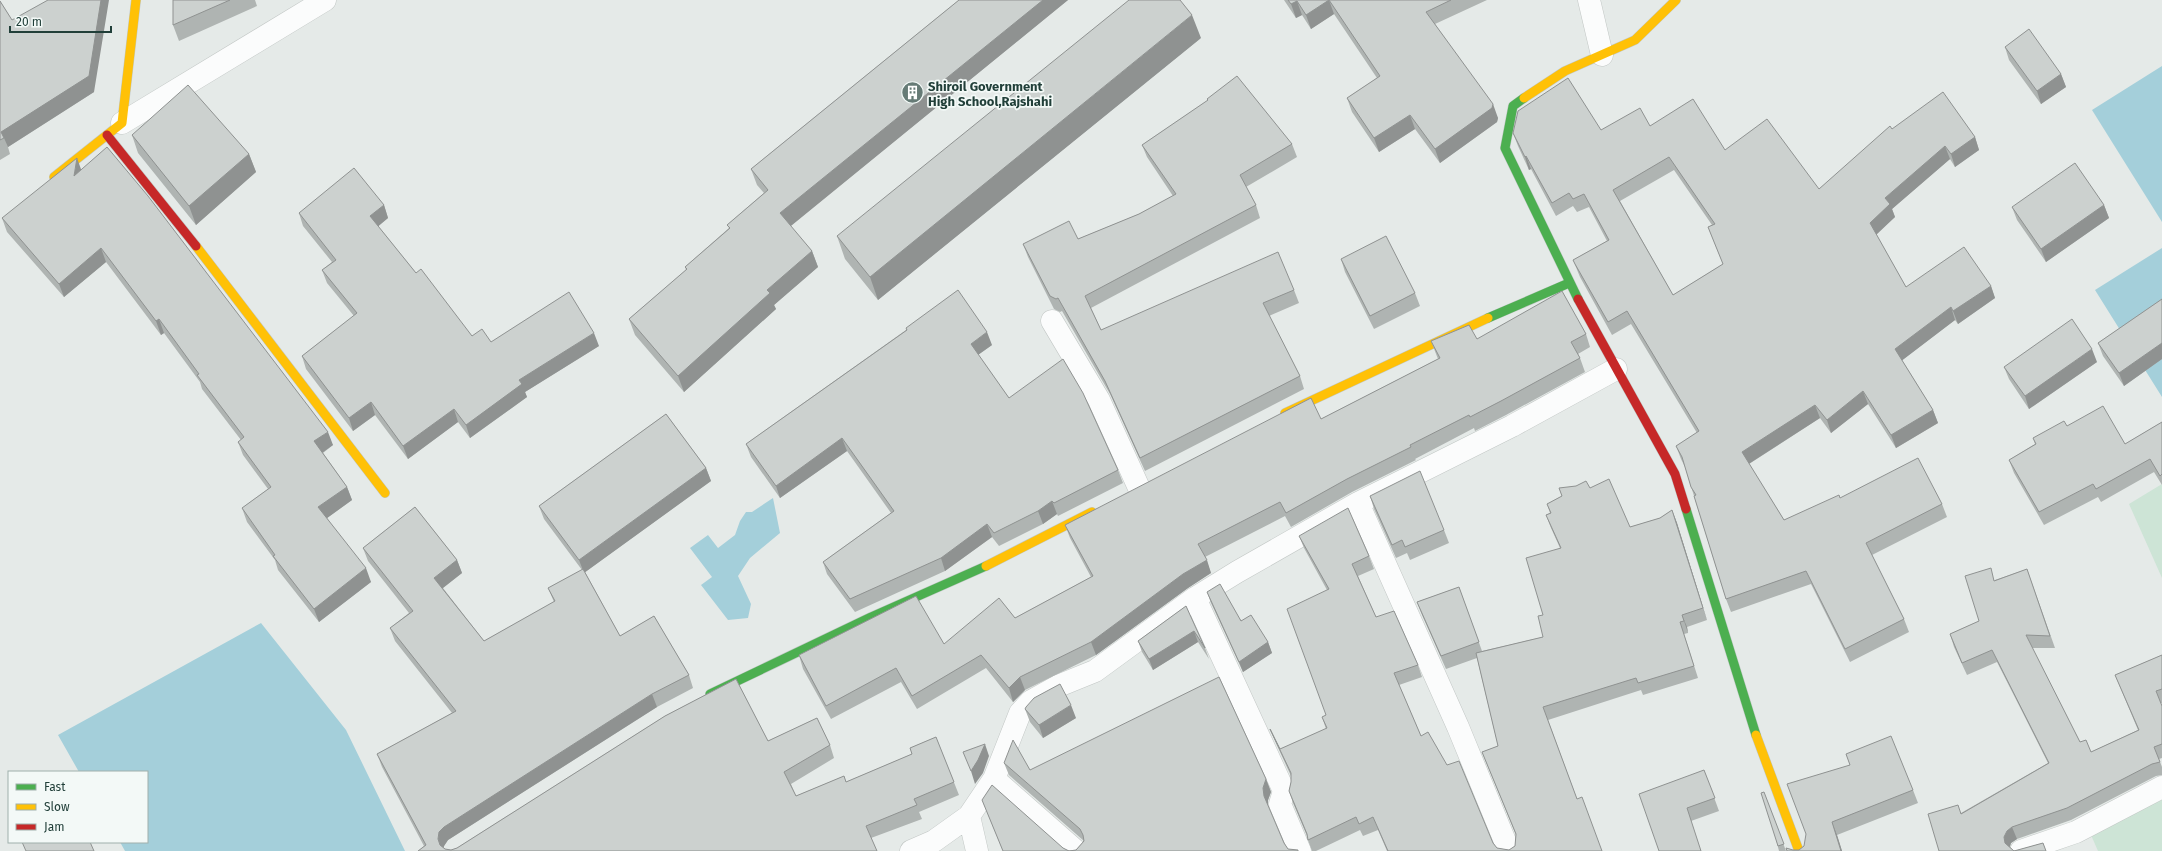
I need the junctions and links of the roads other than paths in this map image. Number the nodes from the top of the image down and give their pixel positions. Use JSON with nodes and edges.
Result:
{"nodes":[{"id":1,"x":136,"y":0,"type":"edge"},
{"id":2,"x":325,"y":0,"type":"edge"},
{"id":3,"x":1589,"y":0,"type":"edge"},
{"id":4,"x":1676,"y":0,"type":"edge"},
{"id":5,"x":1602,"y":55,"type":"junction"},
{"id":6,"x":114,"y":129,"type":"junction"},
{"id":7,"x":48,"y":182,"type":"edge"},
{"id":8,"x":1569,"y":283,"type":"junction"},
{"id":9,"x":1052,"y":321,"type":"dead end"},
{"id":10,"x":1616,"y":369,"type":"junction"},
{"id":11,"x":1275,"y":418,"type":"edge"},
{"id":12,"x":1139,"y":488,"type":"edge"},
{"id":13,"x":385,"y":493,"type":"dead end"},
{"id":14,"x":1358,"y":503,"type":"junction"},
{"id":15,"x":1104,"y":506,"type":"edge"},
{"id":16,"x":1195,"y":598,"type":"junction"},
{"id":17,"x":704,"y":697,"type":"edge"},
{"id":18,"x":994,"y":779,"type":"junction"},
{"id":19,"x":2162,"y":787,"type":"edge"},
{"id":20,"x":969,"y":816,"type":"junction"},
{"id":21,"x":911,"y":851,"type":"edge"},
{"id":22,"x":977,"y":851,"type":"edge"},
{"id":23,"x":1076,"y":851,"type":"edge"},
{"id":24,"x":1300,"y":851,"type":"edge"},
{"id":25,"x":1509,"y":851,"type":"edge"},
{"id":26,"x":1799,"y":851,"type":"edge"},
{"id":27,"x":2021,"y":851,"type":"edge"}],
"edges":[{"from":1,"to":6,"type":"street"},
{"from":2,"to":6,"type":"street"},
{"from":3,"to":5,"type":"street"},
{"from":4,"to":5,"type":"street"},
{"from":5,"to":8,"type":"street"},
{"from":6,"to":7,"type":"street"},
{"from":6,"to":13,"type":"street"},
{"from":8,"to":10,"type":"street"},
{"from":8,"to":11,"type":"street"},
{"from":9,"to":12,"type":"street"},
{"from":10,"to":14,"type":"street"},
{"from":10,"to":26,"type":"street"},
{"from":14,"to":16,"type":"street"},
{"from":14,"to":25,"type":"street"},
{"from":15,"to":17,"type":"street"},
{"from":16,"to":18,"type":"street"},
{"from":16,"to":24,"type":"street"},
{"from":18,"to":20,"type":"street"},
{"from":18,"to":23,"type":"street"},
{"from":19,"to":27,"type":"street"},
{"from":20,"to":21,"type":"street"},
{"from":20,"to":22,"type":"street"}]}
